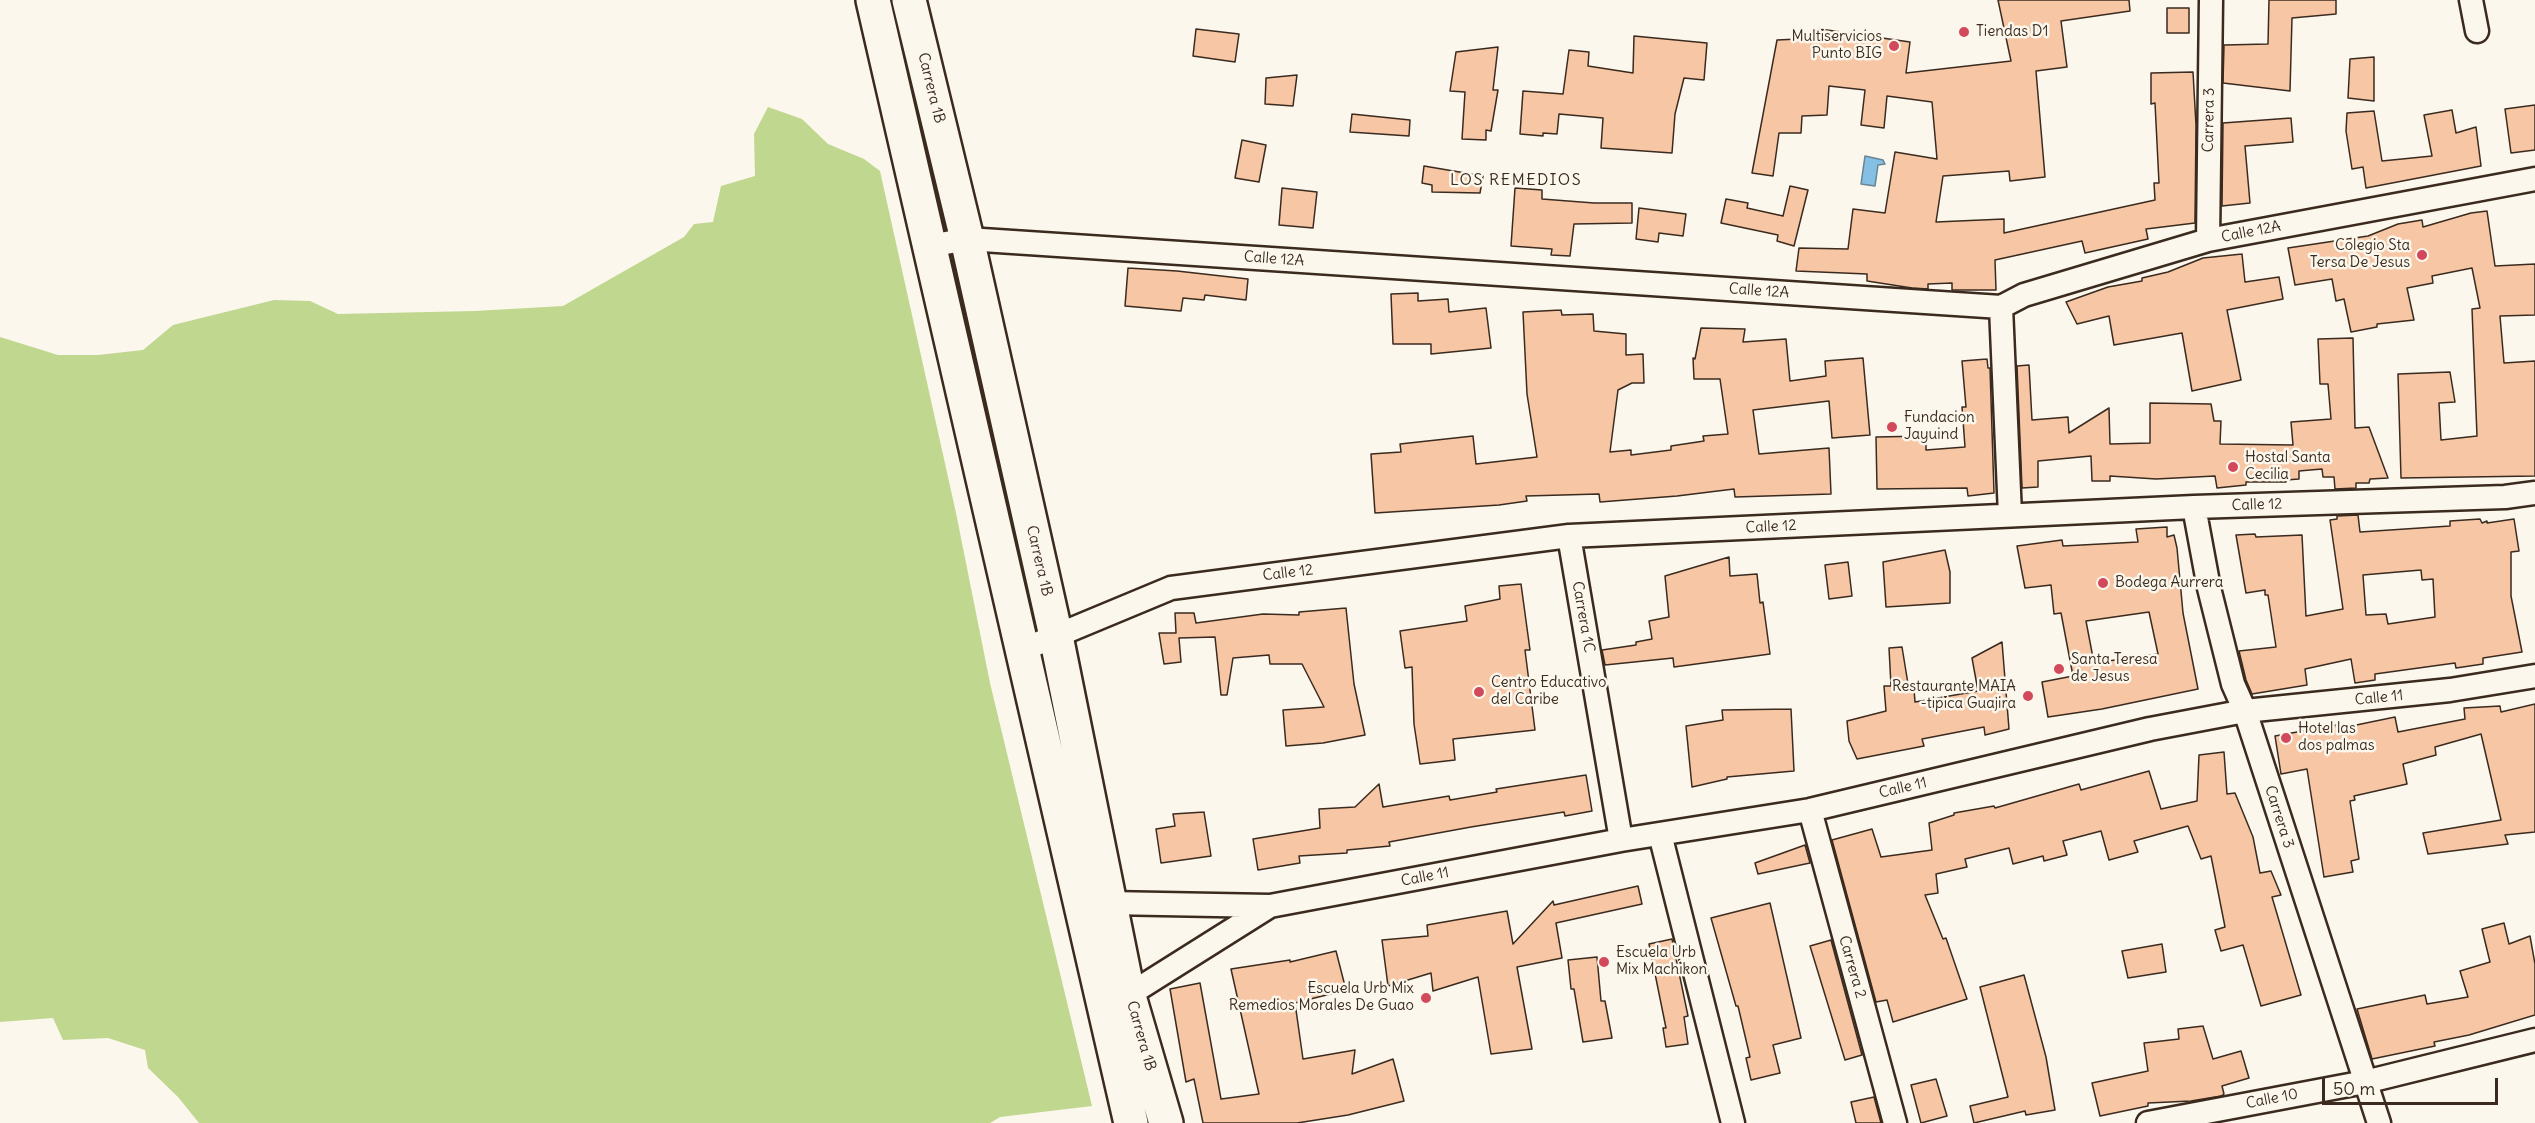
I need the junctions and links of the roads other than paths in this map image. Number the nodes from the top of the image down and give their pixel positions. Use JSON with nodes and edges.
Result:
{"nodes":[{"id":1,"x":873,"y":0,"type":"edge"},
{"id":2,"x":909,"y":0,"type":"edge"},
{"id":3,"x":2211,"y":0,"type":"edge"},
{"id":4,"x":2471,"y":0,"type":"edge"},
{"id":5,"x":2477,"y":31,"type":"dead end"},
{"id":6,"x":2535,"y":179,"type":"edge"},
{"id":7,"x":967,"y":239,"type":"junction"},
{"id":8,"x":2208,"y":240,"type":"junction"},
{"id":9,"x":930,"y":246,"type":"junction"},
{"id":10,"x":2001,"y":307,"type":"junction"},
{"id":11,"x":2535,"y":493,"type":"edge"},
{"id":12,"x":2194,"y":507,"type":"junction"},
{"id":13,"x":2010,"y":515,"type":"junction"},
{"id":14,"x":1569,"y":536,"type":"junction"},
{"id":15,"x":1056,"y":636,"type":"junction"},
{"id":16,"x":1022,"y":650,"type":"junction"},
{"id":17,"x":2535,"y":676,"type":"edge"},
{"id":18,"x":2245,"y":711,"type":"junction"},
{"id":19,"x":1810,"y":810,"type":"junction"},
{"id":20,"x":1660,"y":834,"type":"junction"},
{"id":21,"x":1621,"y":840,"type":"junction"},
{"id":22,"x":1096,"y":906,"type":"junction"},
{"id":23,"x":1270,"y":906,"type":"junction"},
{"id":24,"x":1117,"y":1002,"type":"junction"},
{"id":25,"x":2535,"y":1040,"type":"edge"},
{"id":26,"x":2365,"y":1082,"type":"junction"},
{"id":27,"x":1131,"y":1123,"type":"edge"},
{"id":28,"x":1166,"y":1123,"type":"edge"},
{"id":29,"x":1733,"y":1123,"type":"edge"},
{"id":30,"x":1895,"y":1123,"type":"edge"},
{"id":31,"x":2148,"y":1123,"type":"edge"},
{"id":32,"x":2379,"y":1123,"type":"edge"}],
"edges":[{"from":1,"to":9,"type":"street","name":"Carrera 1B"},
{"from":2,"to":7,"type":"street","name":"Carrera 1B"},
{"from":3,"to":8,"type":"street","name":"Carrera 3"},
{"from":4,"to":5,"type":"street"},
{"from":6,"to":8,"type":"street","name":"Calle 12A"},
{"from":7,"to":9,"type":"street","name":"Calle 12A"},
{"from":7,"to":10,"type":"street","name":"Calle 12A"},
{"from":7,"to":15,"type":"street","name":"Carrera 1B"},
{"from":8,"to":10,"type":"street","name":"Calle 12A"},
{"from":9,"to":16,"type":"street","name":"Carrera 1B"},
{"from":10,"to":13,"type":"street"},
{"from":11,"to":12,"type":"street","name":"Calle 12"},
{"from":12,"to":13,"type":"street","name":"Calle 12"},
{"from":12,"to":18,"type":"street","name":"Carrera 3"},
{"from":13,"to":14,"type":"street","name":"Calle 12"},
{"from":14,"to":15,"type":"street","name":"Calle 12"},
{"from":14,"to":21,"type":"street","name":"Carrera 1C"},
{"from":15,"to":16,"type":"street","name":"Calle 12"},
{"from":15,"to":22,"type":"street","name":"Carrera 1B"},
{"from":16,"to":22,"type":"street","name":"Carrera 1B"},
{"from":17,"to":18,"type":"street","name":"Calle 11"},
{"from":18,"to":19,"type":"street","name":"Calle 11"},
{"from":18,"to":26,"type":"street","name":"Carrera 3"},
{"from":19,"to":20,"type":"street","name":"Calle 11"},
{"from":19,"to":30,"type":"street","name":"Carrera 2"},
{"from":20,"to":21,"type":"street","name":"Calle 11"},
{"from":20,"to":29,"type":"street"},
{"from":21,"to":23,"type":"street","name":"Calle 11"},
{"from":22,"to":23,"type":"street"},
{"from":22,"to":24,"type":"street","name":"Carrera 1B"},
{"from":23,"to":24,"type":"street"},
{"from":24,"to":27,"type":"street","name":"Carrera 1B"},
{"from":24,"to":28,"type":"street","name":"Carrera 1B"},
{"from":25,"to":26,"type":"street","name":"Calle 10"},
{"from":26,"to":31,"type":"street","name":"Calle 10"},
{"from":26,"to":32,"type":"street","name":"Carrera 3"}]}
